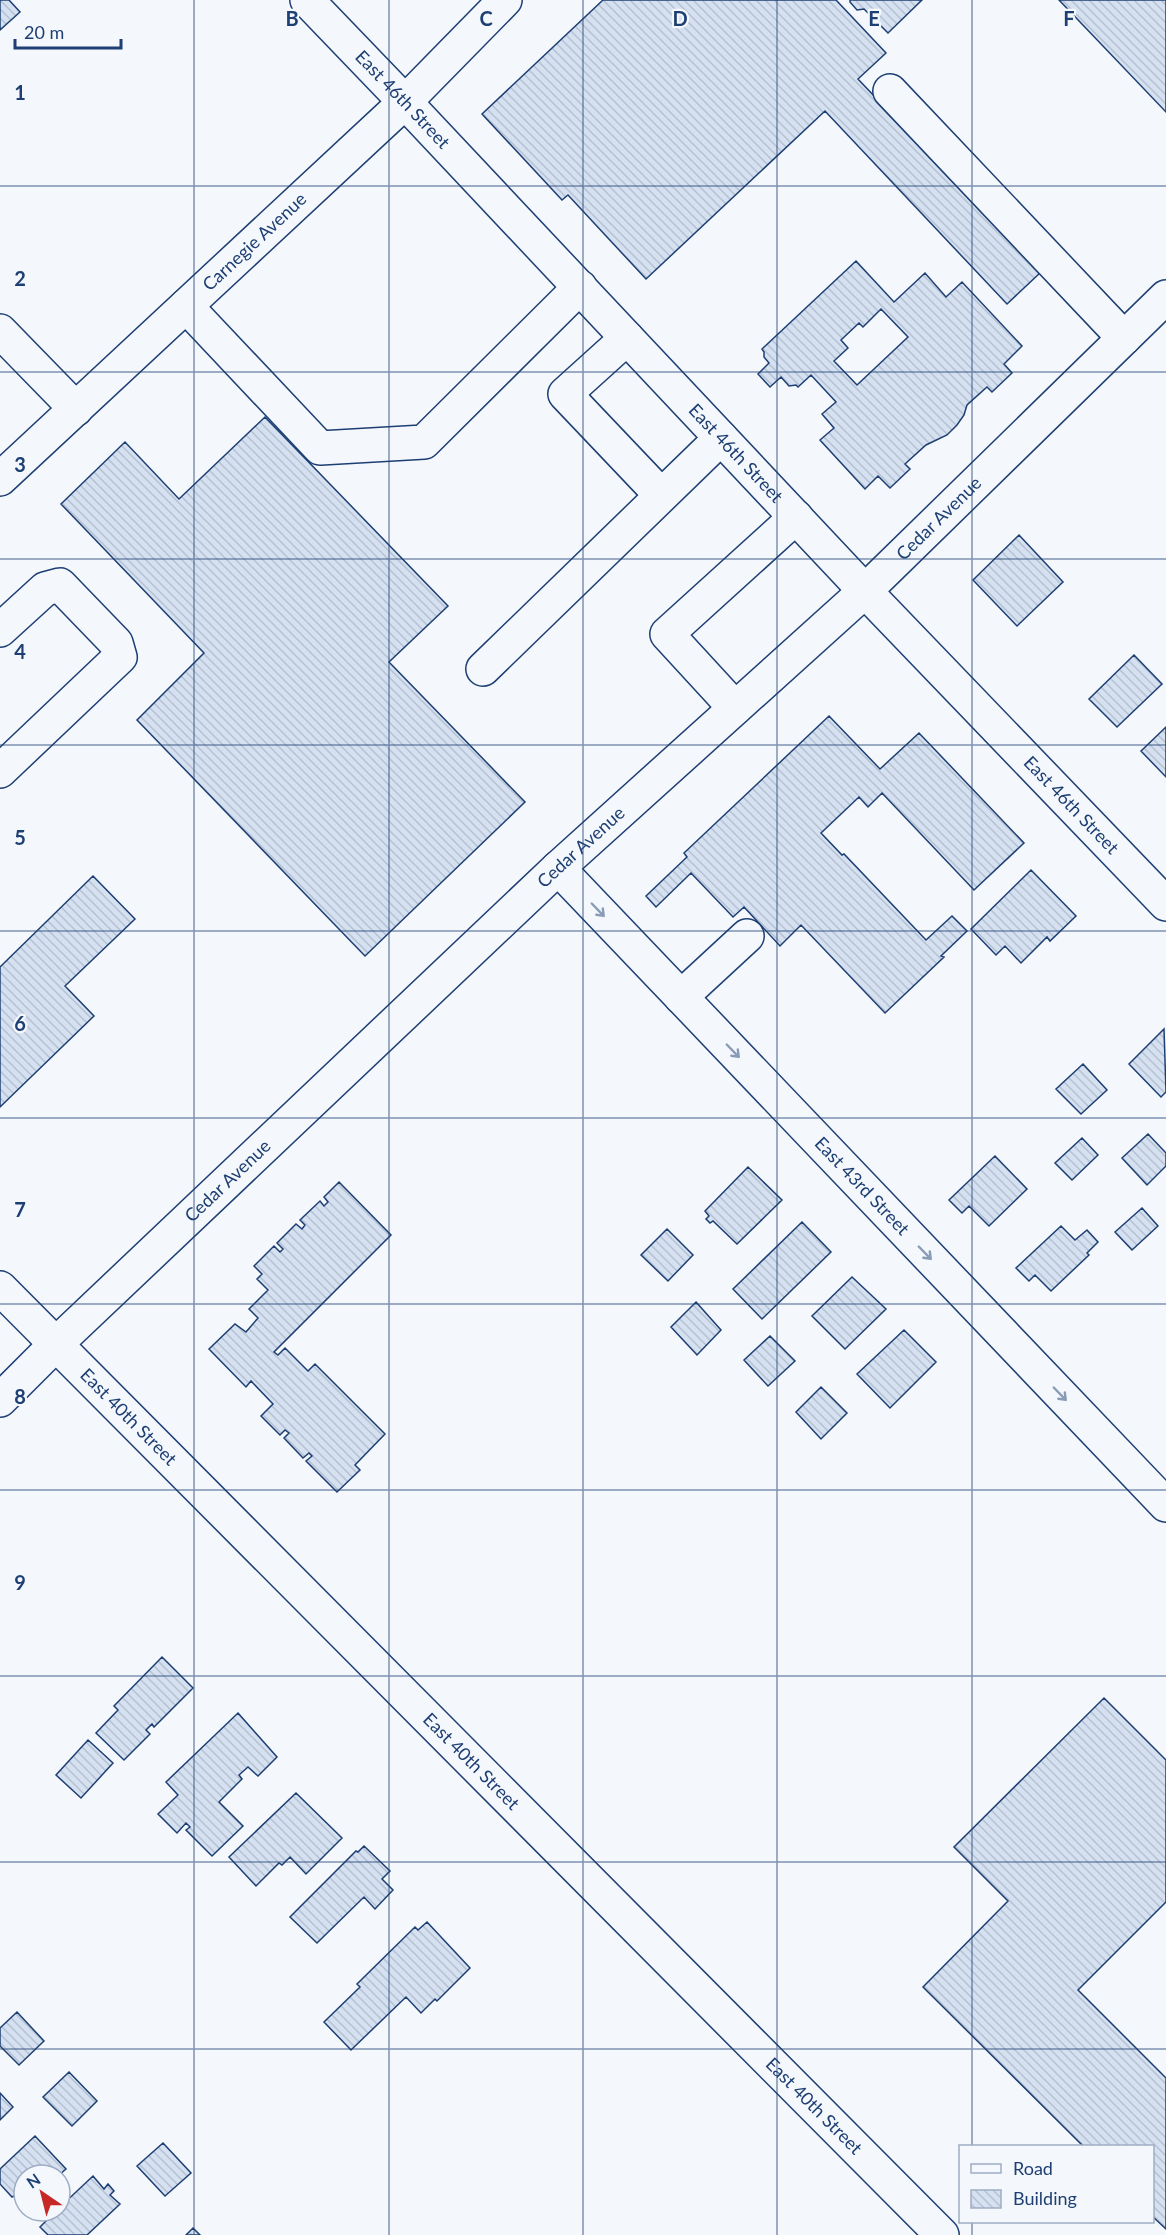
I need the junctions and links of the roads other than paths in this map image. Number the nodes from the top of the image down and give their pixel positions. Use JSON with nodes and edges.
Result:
{"nodes":[{"id":1,"x":307,"y":0,"type":"edge"},
{"id":2,"x":505,"y":0,"type":"edge"},
{"id":3,"x":890,"y":91,"type":"dead end"},
{"id":4,"x":405,"y":102,"type":"junction"},
{"id":5,"x":580,"y":287,"type":"junction"},
{"id":6,"x":1166,"y":297,"type":"edge"},
{"id":7,"x":186,"y":306,"type":"junction"},
{"id":8,"x":0,"y":331,"type":"edge"},
{"id":9,"x":627,"y":338,"type":"junction"},
{"id":10,"x":1124,"y":338,"type":"junction"},
{"id":11,"x":76,"y":409,"type":"junction"},
{"id":12,"x":721,"y":438,"type":"junction"},
{"id":13,"x":0,"y":479,"type":"edge"},
{"id":14,"x":661,"y":495,"type":"junction"},
{"id":15,"x":796,"y":517,"type":"junction"},
{"id":16,"x":866,"y":591,"type":"junction"},
{"id":17,"x":0,"y":630,"type":"edge"},
{"id":18,"x":483,"y":669,"type":"dead end"},
{"id":19,"x":735,"y":708,"type":"junction"},
{"id":20,"x":0,"y":771,"type":"edge"},
{"id":21,"x":558,"y":868,"type":"junction"},
{"id":22,"x":1166,"y":904,"type":"edge"},
{"id":23,"x":747,"y":936,"type":"dead end"},
{"id":24,"x":681,"y":997,"type":"junction"},
{"id":25,"x":0,"y":1288,"type":"edge"},
{"id":26,"x":56,"y":1344,"type":"junction"},
{"id":27,"x":0,"y":1400,"type":"edge"},
{"id":28,"x":1166,"y":1505,"type":"edge"},
{"id":29,"x":942,"y":2235,"type":"edge"}],
"edges":[{"from":1,"to":4,"type":"street","name":"East 46th Street"},
{"from":2,"to":4,"type":"street","name":"Carnegie Avenue"},
{"from":3,"to":10,"type":"street"},
{"from":4,"to":5,"type":"street","name":"East 46th Street"},
{"from":4,"to":7,"type":"street","name":"Carnegie Avenue"},
{"from":5,"to":7,"type":"street"},
{"from":5,"to":9,"type":"street","name":"East 46th Street"},
{"from":6,"to":10,"type":"street","name":"Cedar Avenue"},
{"from":7,"to":11,"type":"street","name":"Carnegie Avenue"},
{"from":8,"to":11,"type":"street"},
{"from":9,"to":12,"type":"street","name":"East 46th Street"},
{"from":9,"to":14,"type":"street"},
{"from":10,"to":16,"type":"street","name":"Cedar Avenue"},
{"from":11,"to":13,"type":"street","name":"Carnegie Avenue"},
{"from":12,"to":14,"type":"street"},
{"from":12,"to":15,"type":"street","name":"East 46th Street"},
{"from":14,"to":18,"type":"street"},
{"from":15,"to":16,"type":"street","name":"East 46th Street"},
{"from":15,"to":19,"type":"street"},
{"from":16,"to":19,"type":"street","name":"Cedar Avenue"},
{"from":16,"to":22,"type":"street","name":"East 46th Street"},
{"from":17,"to":20,"type":"street"},
{"from":19,"to":21,"type":"street","name":"Cedar Avenue"},
{"from":21,"to":24,"type":"street","name":"East 43rd Street","one_way":true},
{"from":21,"to":26,"type":"street","name":"Cedar Avenue"},
{"from":23,"to":24,"type":"street"},
{"from":24,"to":28,"type":"street","name":"East 43rd Street","one_way":true},
{"from":25,"to":26,"type":"street","name":"East 40th Street"},
{"from":26,"to":27,"type":"street","name":"Cedar Avenue"},
{"from":26,"to":29,"type":"street","name":"East 40th Street"}]}
